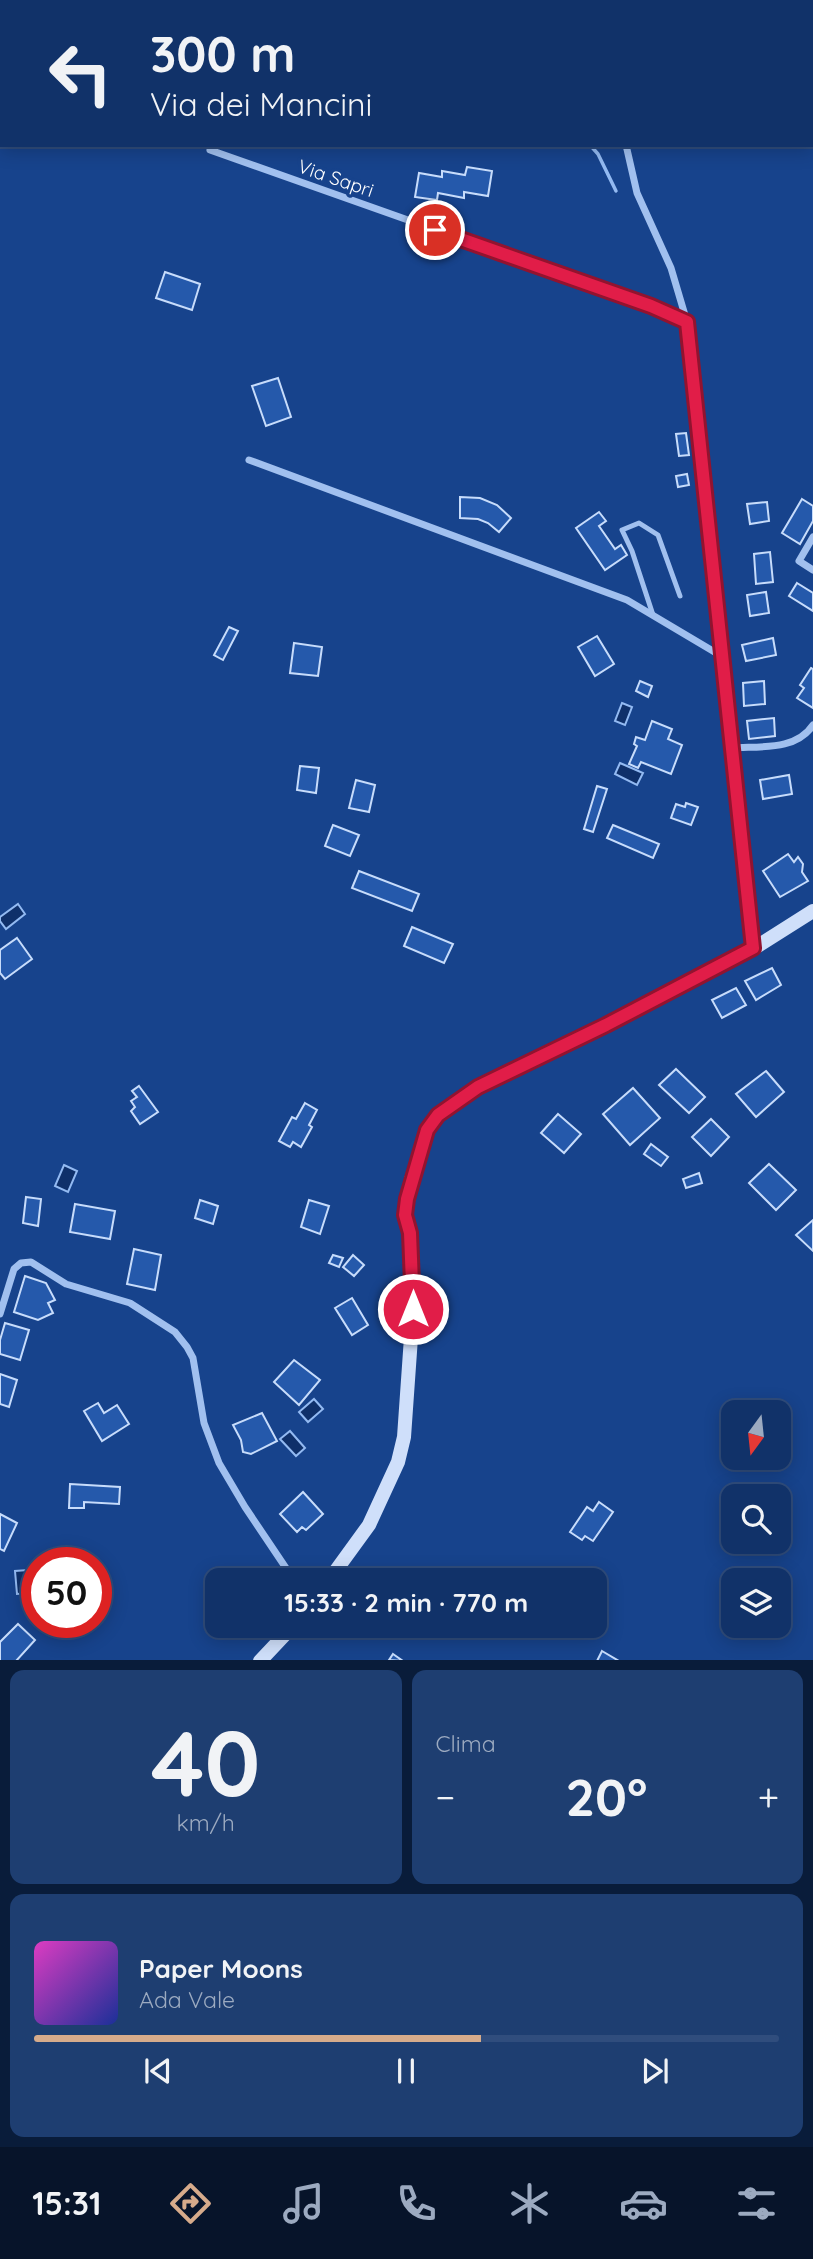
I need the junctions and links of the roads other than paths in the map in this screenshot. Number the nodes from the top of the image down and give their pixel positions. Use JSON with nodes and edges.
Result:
{"nodes":[{"id":1,"x":626,"y":147,"type":"edge"},
{"id":2,"x":210,"y":150,"type":"dead end"},
{"id":3,"x":687,"y":322,"type":"junction"},
{"id":4,"x":250,"y":460,"type":"dead end"},
{"id":5,"x":813,"y":537,"type":"edge"},
{"id":6,"x":813,"y":570,"type":"edge"},
{"id":7,"x":680,"y":596,"type":"dead end"},
{"id":8,"x":653,"y":615,"type":"junction"},
{"id":9,"x":723,"y":657,"type":"junction"},
{"id":10,"x":813,"y":725,"type":"edge"},
{"id":11,"x":732,"y":748,"type":"junction"},
{"id":12,"x":813,"y":911,"type":"edge"},
{"id":13,"x":753,"y":948,"type":"junction"},
{"id":14,"x":0,"y":1314,"type":"edge"},
{"id":15,"x":286,"y":1568,"type":"edge"},
{"id":16,"x":338,"y":1568,"type":"edge"},
{"id":17,"x":282,"y":1638,"type":"edge"},
{"id":18,"x":261,"y":1660,"type":"edge"}],
"edges":[{"from":1,"to":3,"type":"street"},
{"from":2,"to":3,"type":"street","name":"Via Sapri"},
{"from":3,"to":9,"type":"street"},
{"from":4,"to":8,"type":"street"},
{"from":5,"to":6,"type":"street"},
{"from":7,"to":8,"type":"lane"},
{"from":8,"to":9,"type":"street"},
{"from":9,"to":11,"type":"street"},
{"from":10,"to":11,"type":"street"},
{"from":11,"to":13,"type":"street"},
{"from":12,"to":13,"type":"main road"},
{"from":13,"to":16,"type":"main road"},
{"from":14,"to":15,"type":"street"},
{"from":17,"to":18,"type":"main road"}]}
